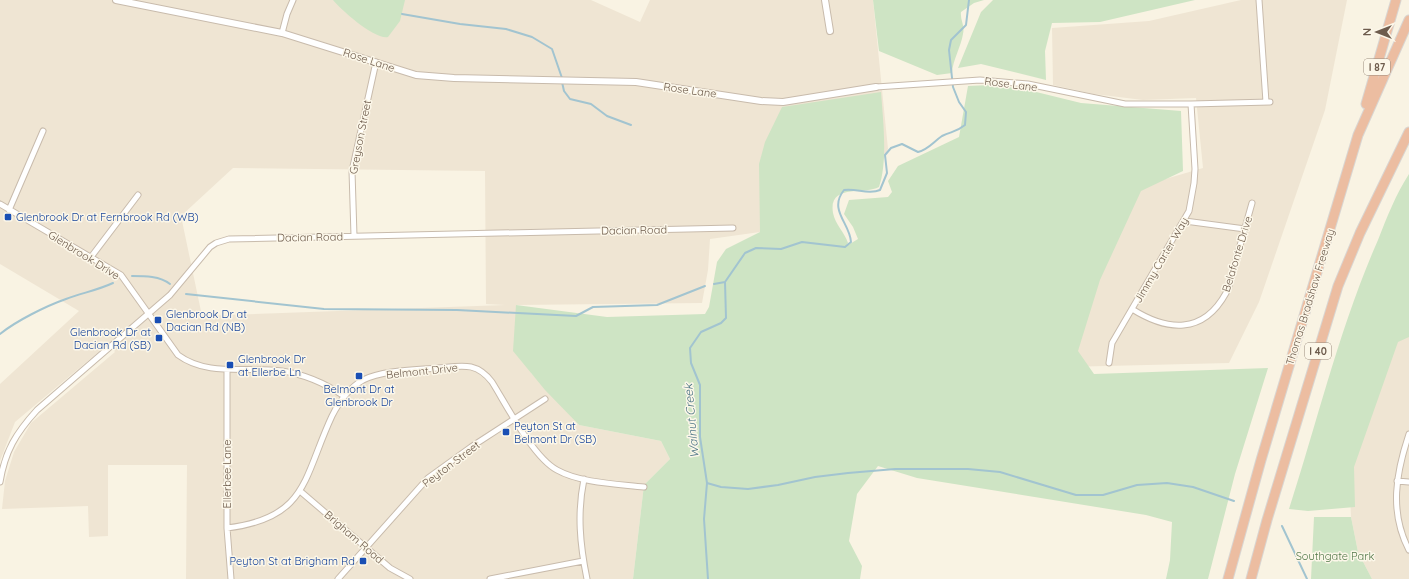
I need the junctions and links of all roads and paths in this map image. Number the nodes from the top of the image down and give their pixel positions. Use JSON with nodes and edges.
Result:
{"nodes":[{"id":1,"x":116,"y":0,"type":"edge"},
{"id":2,"x":293,"y":0,"type":"edge"},
{"id":3,"x":825,"y":0,"type":"edge"},
{"id":4,"x":1259,"y":0,"type":"edge"},
{"id":5,"x":1396,"y":0,"type":"edge"},
{"id":6,"x":1409,"y":20,"type":"edge"},
{"id":7,"x":830,"y":31,"type":"dead end"},
{"id":8,"x":282,"y":32,"type":"junction"},
{"id":9,"x":376,"y":62,"type":"junction"},
{"id":10,"x":876,"y":87,"type":"joint"},
{"id":11,"x":1191,"y":104,"type":"junction"},
{"id":12,"x":43,"y":132,"type":"dead end"},
{"id":13,"x":1409,"y":132,"type":"edge"},
{"id":14,"x":1358,"y":134,"type":"junction"},
{"id":15,"x":138,"y":195,"type":"dead end"},
{"id":16,"x":1252,"y":203,"type":"dead end"},
{"id":17,"x":0,"y":204,"type":"edge"},
{"id":18,"x":9,"y":210,"type":"junction"},
{"id":19,"x":1185,"y":221,"type":"junction"},
{"id":20,"x":733,"y":228,"type":"dead end"},
{"id":21,"x":1245,"y":229,"type":"junction"},
{"id":22,"x":354,"y":236,"type":"junction"},
{"id":23,"x":91,"y":257,"type":"junction"},
{"id":24,"x":1132,"y":309,"type":"junction"},
{"id":25,"x":148,"y":314,"type":"junction"},
{"id":26,"x":1109,"y":363,"type":"dead end"},
{"id":27,"x":227,"y":369,"type":"junction"},
{"id":28,"x":344,"y":396,"type":"junction"},
{"id":29,"x":545,"y":399,"type":"dead end"},
{"id":30,"x":515,"y":418,"type":"junction"},
{"id":31,"x":1409,"y":434,"type":"edge"},
{"id":32,"x":584,"y":479,"type":"junction"},
{"id":33,"x":1397,"y":481,"type":"junction"},
{"id":34,"x":0,"y":482,"type":"edge"},
{"id":35,"x":1409,"y":482,"type":"edge"},
{"id":36,"x":644,"y":487,"type":"dead end"},
{"id":37,"x":300,"y":491,"type":"junction"},
{"id":38,"x":227,"y":528,"type":"junction"},
{"id":39,"x":366,"y":547,"type":"junction"},
{"id":40,"x":1409,"y":550,"type":"edge"},
{"id":41,"x":583,"y":561,"type":"junction"},
{"id":42,"x":231,"y":579,"type":"edge"},
{"id":43,"x":338,"y":579,"type":"edge"},
{"id":44,"x":410,"y":579,"type":"edge"},
{"id":45,"x":490,"y":579,"type":"edge"},
{"id":46,"x":587,"y":579,"type":"edge"},
{"id":47,"x":1228,"y":579,"type":"edge"},
{"id":48,"x":1252,"y":579,"type":"edge"}],
"edges":[{"from":1,"to":8,"type":"street","name":"Rose Lane"},
{"from":2,"to":8,"type":"street"},
{"from":3,"to":7,"type":"street"},
{"from":4,"to":11,"type":"street","name":"Rose Lane"},
{"from":5,"to":14,"type":"highway","number":"I 87"},
{"from":6,"to":14,"type":"highway","name":"Thomas Bradshaw Freeway","number":"I 40"},
{"from":8,"to":9,"type":"street","name":"Rose Lane"},
{"from":9,"to":10,"type":"street","name":"Rose Lane"},
{"from":9,"to":22,"type":"street","name":"Greyson Street"},
{"from":10,"to":11,"type":"street","name":"Rose Lane"},
{"from":11,"to":19,"type":"street","name":"Jimmy Carter Way"},
{"from":12,"to":18,"type":"street"},
{"from":13,"to":48,"type":"highway","number":"I 40"},
{"from":14,"to":47,"type":"highway","name":"Thomas Bradshaw Freeway","number":"I 40"},
{"from":15,"to":23,"type":"street"},
{"from":16,"to":21,"type":"street","name":"Belafonte Drive"},
{"from":17,"to":18,"type":"street","name":"Glenbrook Drive"},
{"from":18,"to":23,"type":"street","name":"Glenbrook Drive"},
{"from":19,"to":21,"type":"street"},
{"from":19,"to":24,"type":"street","name":"Jimmy Carter Way"},
{"from":20,"to":22,"type":"street","name":"Dacian Road"},
{"from":21,"to":24,"type":"street","name":"Belafonte Drive"},
{"from":22,"to":25,"type":"street","name":"Dacian Road"},
{"from":23,"to":25,"type":"street","name":"Glenbrook Drive"},
{"from":24,"to":26,"type":"street","name":"Jimmy Carter Way"},
{"from":25,"to":27,"type":"street","name":"Glenbrook Drive"},
{"from":25,"to":34,"type":"street","name":"Dacian Road"},
{"from":27,"to":28,"type":"street","name":"Glenbrook Drive"},
{"from":27,"to":38,"type":"street","name":"Ellerbee Lane"},
{"from":28,"to":30,"type":"street","name":"Belmont Drive"},
{"from":28,"to":37,"type":"street","name":"Belmont Drive"},
{"from":29,"to":30,"type":"street","name":"Peyton Street"},
{"from":30,"to":32,"type":"street","name":"Belmont Drive"},
{"from":30,"to":39,"type":"street","name":"Peyton Street"},
{"from":31,"to":33,"type":"street"},
{"from":32,"to":36,"type":"street","name":"Belmont Drive"},
{"from":32,"to":41,"type":"street"},
{"from":33,"to":35,"type":"street"},
{"from":33,"to":40,"type":"street"},
{"from":37,"to":38,"type":"street","name":"Belmont Drive"},
{"from":37,"to":39,"type":"street","name":"Brigham Road"},
{"from":38,"to":42,"type":"street","name":"Ellerbee Lane"},
{"from":39,"to":43,"type":"street","name":"Peyton Street"},
{"from":39,"to":44,"type":"street","name":"Brigham Road"},
{"from":41,"to":45,"type":"street"},
{"from":41,"to":46,"type":"street"}]}
